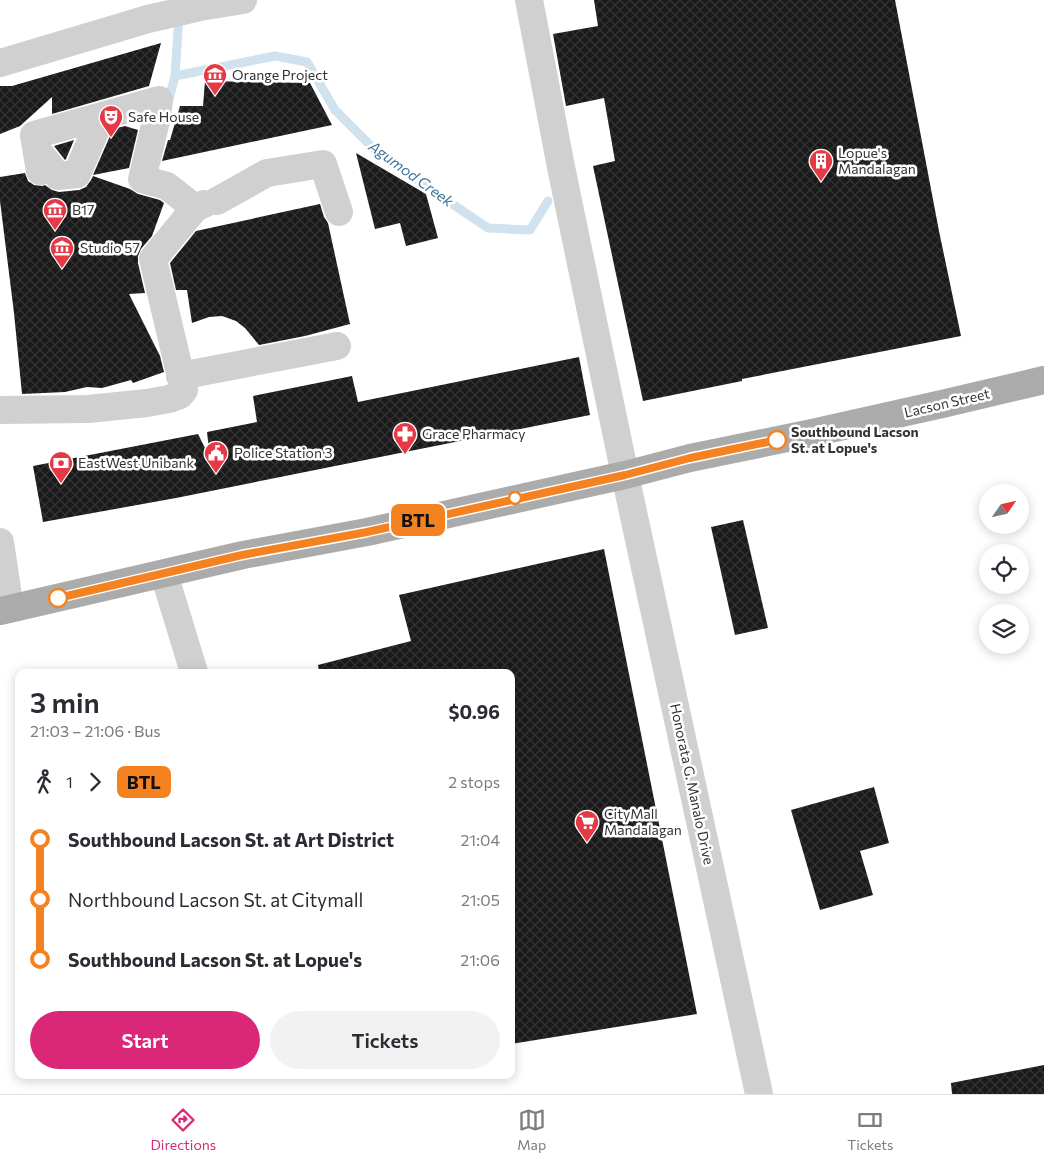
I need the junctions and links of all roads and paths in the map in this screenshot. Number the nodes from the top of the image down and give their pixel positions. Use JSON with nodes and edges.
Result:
{"nodes":[{"id":1,"x":243,"y":0,"type":"edge"},
{"id":2,"x":529,"y":0,"type":"edge"},
{"id":3,"x":0,"y":63,"type":"edge"},
{"id":4,"x":101,"y":117,"type":"junction"},
{"id":5,"x":205,"y":204,"type":"junction"},
{"id":6,"x":338,"y":212,"type":"dead end"},
{"id":7,"x":337,"y":346,"type":"dead end"},
{"id":8,"x":180,"y":376,"type":"junction"},
{"id":9,"x":1044,"y":380,"type":"edge"},
{"id":10,"x":0,"y":410,"type":"edge"},
{"id":11,"x":625,"y":475,"type":"junction"},
{"id":12,"x":0,"y":542,"type":"edge"},
{"id":13,"x":164,"y":574,"type":"junction"},
{"id":14,"x":5,"y":610,"type":"edge"},
{"id":15,"x":193,"y":669,"type":"edge"},
{"id":16,"x":759,"y":1094,"type":"edge"}],
"edges":[{"from":1,"to":3,"type":"street"},
{"from":2,"to":11,"type":"street","name":"Honorata G. Manalo Drive"},
{"from":4,"to":4,"type":"street"},
{"from":4,"to":5,"type":"street"},
{"from":5,"to":6,"type":"street"},
{"from":5,"to":8,"type":"street"},
{"from":7,"to":8,"type":"street"},
{"from":8,"to":10,"type":"street"},
{"from":9,"to":11,"type":"main road","name":"Lacson Street"},
{"from":11,"to":13,"type":"main road","name":"Lacson Street"},
{"from":11,"to":16,"type":"street","name":"Honorata G. Manalo Drive"},
{"from":12,"to":14,"type":"street"},
{"from":13,"to":14,"type":"main road","name":"Lacson Street"},
{"from":13,"to":15,"type":"street"}]}
